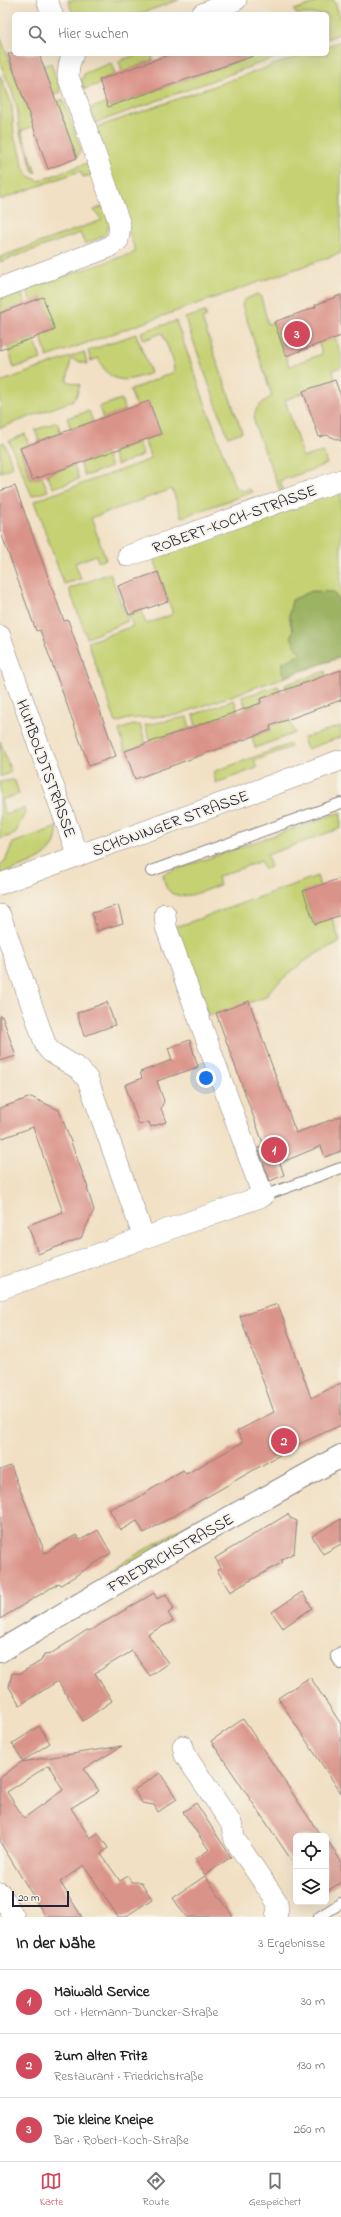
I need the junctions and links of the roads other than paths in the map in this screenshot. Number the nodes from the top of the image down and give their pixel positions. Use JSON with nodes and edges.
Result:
{"nodes":[{"id":1,"x":47,"y":0,"type":"edge"},
{"id":2,"x":236,"y":0,"type":"edge"},
{"id":3,"x":51,"y":12,"type":"edge"},
{"id":4,"x":207,"y":12,"type":"edge"},
{"id":5,"x":72,"y":56,"type":"edge"},
{"id":6,"x":0,"y":288,"type":"edge"},
{"id":7,"x":341,"y":480,"type":"edge"},
{"id":8,"x":128,"y":556,"type":"dead end"},
{"id":9,"x":0,"y":636,"type":"edge"},
{"id":10,"x":341,"y":760,"type":"edge"},
{"id":11,"x":341,"y":803,"type":"edge"},
{"id":12,"x":78,"y":856,"type":"junction"},
{"id":13,"x":151,"y":871,"type":"dead end"},
{"id":14,"x":0,"y":884,"type":"edge"},
{"id":15,"x":165,"y":914,"type":"dead end"},
{"id":16,"x":2,"y":927,"type":"edge"},
{"id":17,"x":341,"y":1168,"type":"edge"},
{"id":18,"x":263,"y":1196,"type":"junction"},
{"id":19,"x":144,"y":1238,"type":"junction"},
{"id":20,"x":0,"y":1288,"type":"edge"},
{"id":21,"x":341,"y":1456,"type":"edge"},
{"id":22,"x":0,"y":1651,"type":"edge"},
{"id":23,"x":341,"y":1652,"type":"edge"},
{"id":24,"x":341,"y":1664,"type":"edge"},
{"id":25,"x":183,"y":1746,"type":"dead end"},
{"id":26,"x":0,"y":1893,"type":"edge"},
{"id":27,"x":341,"y":1903,"type":"edge"},
{"id":28,"x":14,"y":1917,"type":"edge"},
{"id":29,"x":276,"y":1917,"type":"edge"},
{"id":30,"x":319,"y":1917,"type":"edge"}],
"edges":[{"from":1,"to":3,"type":"street"},
{"from":2,"to":4,"type":"street"},
{"from":5,"to":6,"type":"street"},
{"from":7,"to":8,"type":"street","name":"ROBERT-KOCH-STRASSE"},
{"from":9,"to":12,"type":"street","name":"HUMBOLDTSTRASSE"},
{"from":10,"to":12,"type":"street","name":"SCHÖNINGER STRASSE"},
{"from":11,"to":13,"type":"lane"},
{"from":12,"to":14,"type":"street","name":"SCHÖNINGER STRASSE"},
{"from":15,"to":18,"type":"street"},
{"from":16,"to":19,"type":"street"},
{"from":17,"to":18,"type":"lane"},
{"from":18,"to":19,"type":"street"},
{"from":19,"to":20,"type":"street"},
{"from":21,"to":22,"type":"street","name":"FRIEDRICHSTRASSE"},
{"from":23,"to":24,"type":"lane"},
{"from":25,"to":29,"type":"street"},
{"from":26,"to":28,"type":"street"},
{"from":27,"to":30,"type":"lane"}]}
